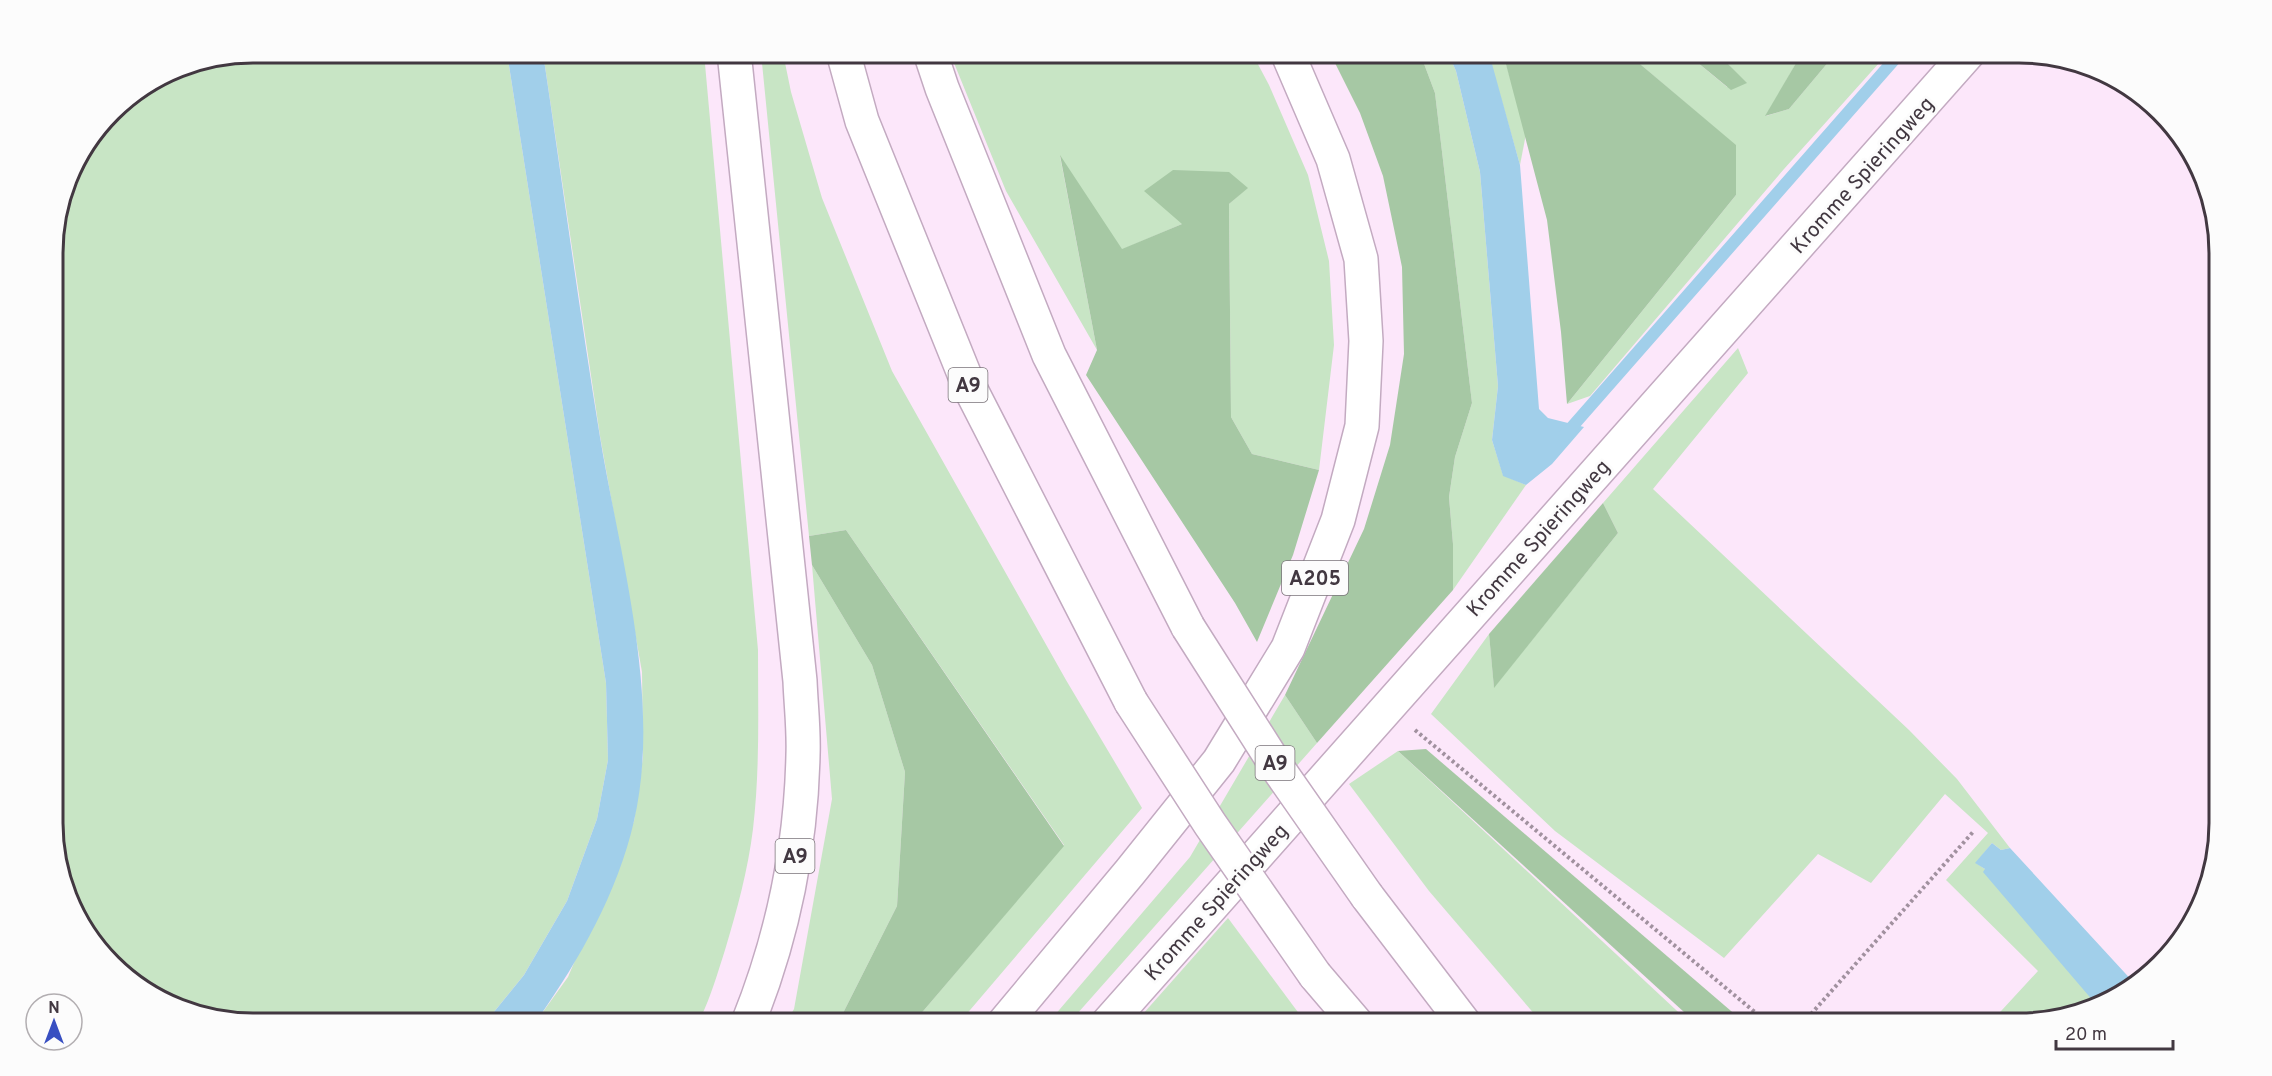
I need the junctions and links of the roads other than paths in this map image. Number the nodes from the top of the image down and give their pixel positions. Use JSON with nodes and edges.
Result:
{"nodes":[{"id":1,"x":735,"y":63,"type":"edge"},
{"id":2,"x":846,"y":63,"type":"edge"},
{"id":3,"x":934,"y":63,"type":"edge"},
{"id":4,"x":1292,"y":63,"type":"edge"},
{"id":5,"x":1960,"y":63,"type":"edge"},
{"id":6,"x":752,"y":1013,"type":"edge"},
{"id":7,"x":1012,"y":1013,"type":"edge"},
{"id":8,"x":1117,"y":1013,"type":"edge"},
{"id":9,"x":1347,"y":1013,"type":"edge"},
{"id":10,"x":1456,"y":1013,"type":"edge"}],
"edges":[{"from":1,"to":6,"type":"main road","number":"A9"},
{"from":2,"to":9,"type":"main road","number":"A9","bridge":true},
{"from":3,"to":10,"type":"main road","number":"A9","bridge":true},
{"from":4,"to":7,"type":"main road","number":"A205"},
{"from":5,"to":8,"type":"main road","name":"Kromme Spieringweg"}]}
